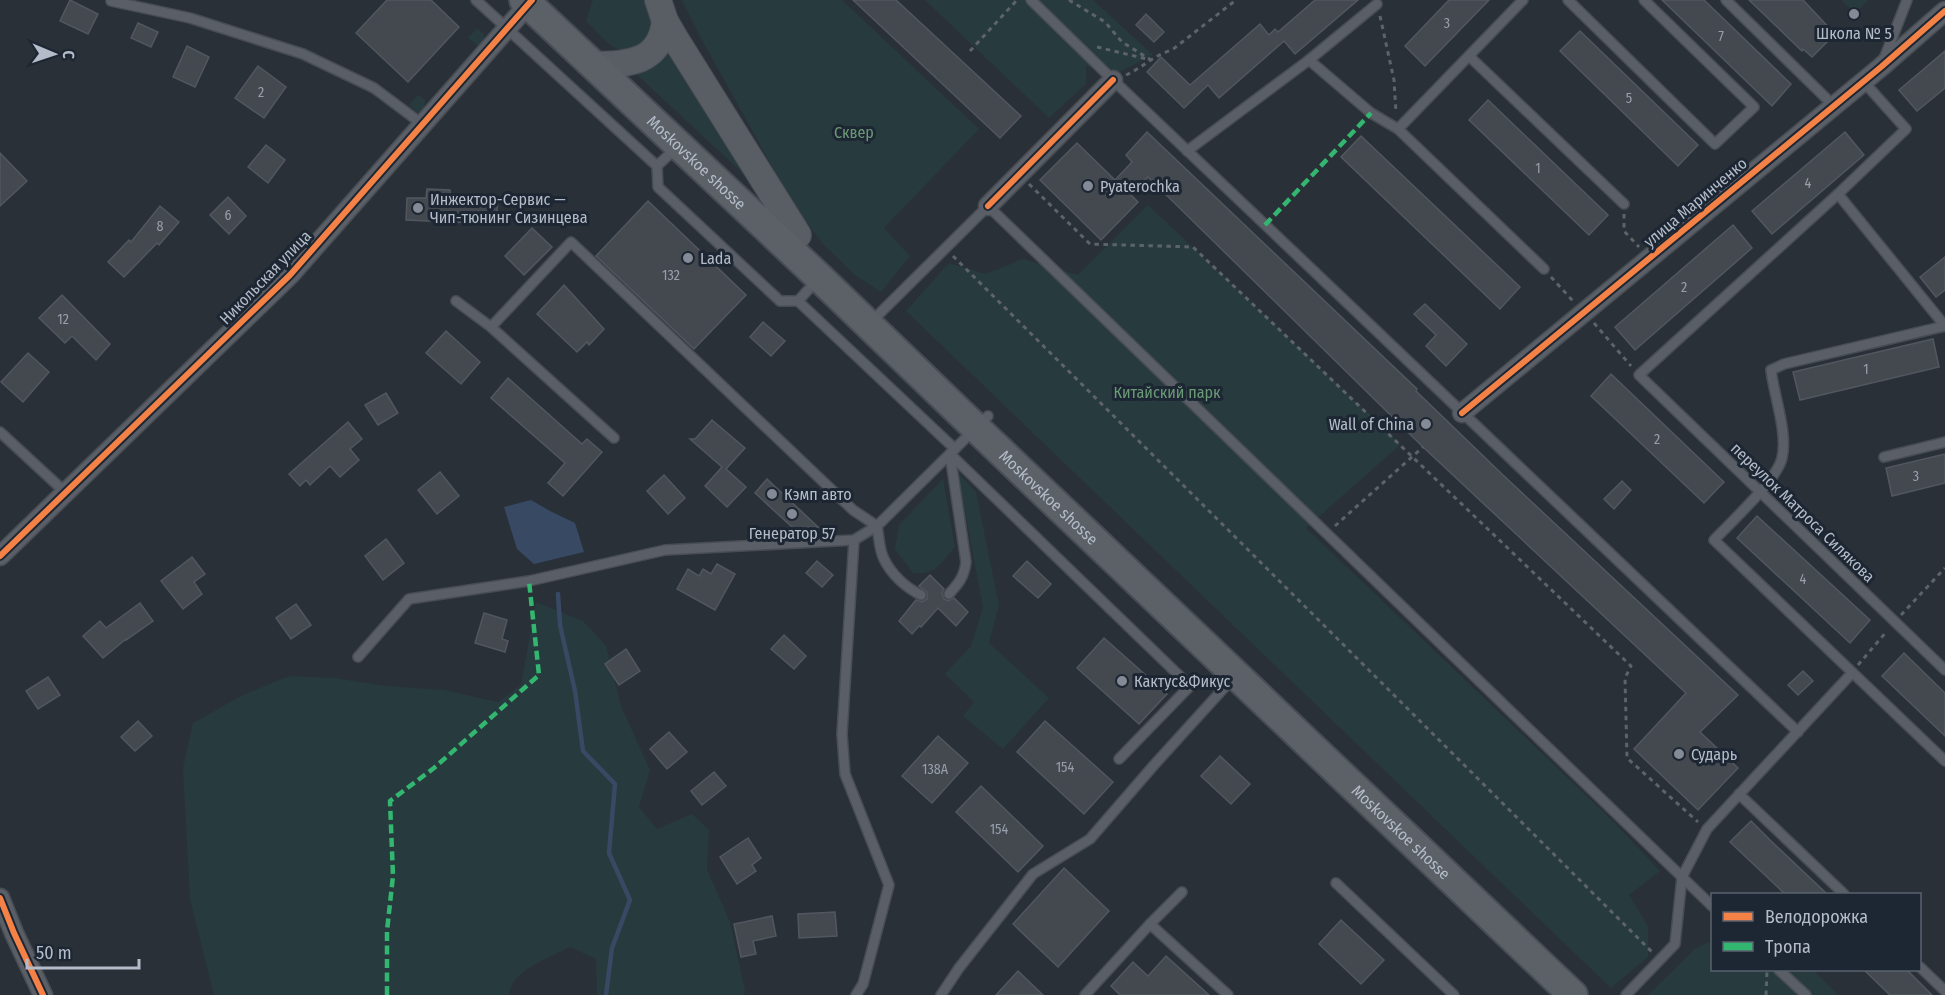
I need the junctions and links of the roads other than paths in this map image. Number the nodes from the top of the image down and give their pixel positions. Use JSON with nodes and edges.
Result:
{"nodes":[{"id":1,"x":476,"y":0,"type":"edge"},
{"id":2,"x":1031,"y":0,"type":"edge"},
{"id":3,"x":1523,"y":0,"type":"edge"},
{"id":4,"x":1568,"y":0,"type":"edge"},
{"id":5,"x":1644,"y":0,"type":"edge"},
{"id":6,"x":1726,"y":0,"type":"edge"},
{"id":7,"x":1907,"y":0,"type":"edge"},
{"id":8,"x":111,"y":1,"type":"edge"},
{"id":9,"x":533,"y":1,"type":"edge"},
{"id":10,"x":1377,"y":4,"type":"road end"},
{"id":11,"x":661,"y":10,"type":"edge"},
{"id":12,"x":1945,"y":11,"type":"edge"},
{"id":13,"x":507,"y":28,"type":"junction"},
{"id":14,"x":1469,"y":56,"type":"junction"},
{"id":15,"x":1309,"y":60,"type":"junction"},
{"id":16,"x":604,"y":65,"type":"junction"},
{"id":17,"x":1881,"y":66,"type":"junction"},
{"id":18,"x":1113,"y":80,"type":"junction"},
{"id":19,"x":1863,"y":81,"type":"junction"},
{"id":20,"x":1833,"y":105,"type":"junction"},
{"id":21,"x":422,"y":124,"type":"junction"},
{"id":22,"x":1398,"y":129,"type":"junction"},
{"id":23,"x":678,"y":146,"type":"junction"},
{"id":24,"x":1187,"y":151,"type":"junction"},
{"id":25,"x":657,"y":166,"type":"junction"},
{"id":26,"x":1838,"y":194,"type":"junction"},
{"id":27,"x":1624,"y":204,"type":"road end"},
{"id":28,"x":988,"y":206,"type":"junction"},
{"id":29,"x":798,"y":235,"type":"junction"},
{"id":30,"x":1544,"y":269,"type":"dead end"},
{"id":31,"x":819,"y":278,"type":"junction"},
{"id":32,"x":456,"y":301,"type":"dead end"},
{"id":33,"x":798,"y":301,"type":"junction"},
{"id":34,"x":874,"y":320,"type":"junction"},
{"id":35,"x":1945,"y":326,"type":"edge"},
{"id":36,"x":491,"y":327,"type":"junction"},
{"id":37,"x":1462,"y":413,"type":"junction"},
{"id":38,"x":982,"y":422,"type":"junction"},
{"id":39,"x":0,"y":432,"type":"edge"},
{"id":40,"x":614,"y":438,"type":"dead end"},
{"id":41,"x":1945,"y":442,"type":"edge"},
{"id":42,"x":953,"y":452,"type":"junction"},
{"id":43,"x":1884,"y":457,"type":"dead end"},
{"id":44,"x":1760,"y":491,"type":"junction"},
{"id":45,"x":65,"y":492,"type":"junction"},
{"id":46,"x":877,"y":526,"type":"junction"},
{"id":47,"x":854,"y":540,"type":"junction"},
{"id":48,"x":0,"y":556,"type":"edge"},
{"id":49,"x":949,"y":594,"type":"dead end"},
{"id":50,"x":921,"y":595,"type":"dead end"},
{"id":51,"x":358,"y":657,"type":"dead end"},
{"id":52,"x":1945,"y":670,"type":"edge"},
{"id":53,"x":1852,"y":673,"type":"junction"},
{"id":54,"x":1237,"y":674,"type":"junction"},
{"id":55,"x":1798,"y":732,"type":"junction"},
{"id":56,"x":1119,"y":759,"type":"dead end"},
{"id":57,"x":1945,"y":760,"type":"edge"},
{"id":58,"x":1739,"y":794,"type":"junction"},
{"id":59,"x":1682,"y":876,"type":"junction"},
{"id":60,"x":1336,"y":883,"type":"dead end"},
{"id":61,"x":1182,"y":892,"type":"dead end"},
{"id":62,"x":1843,"y":893,"type":"edge"},
{"id":63,"x":0,"y":898,"type":"edge"},
{"id":64,"x":1711,"y":904,"type":"edge"},
{"id":65,"x":1150,"y":924,"type":"junction"},
{"id":66,"x":1921,"y":968,"type":"edge"},
{"id":67,"x":1781,"y":971,"type":"edge"},
{"id":68,"x":1566,"y":989,"type":"edge"},
{"id":69,"x":1945,"y":992,"type":"edge"},
{"id":70,"x":43,"y":995,"type":"edge"},
{"id":71,"x":856,"y":995,"type":"edge"},
{"id":72,"x":941,"y":995,"type":"edge"},
{"id":73,"x":1085,"y":995,"type":"edge"},
{"id":74,"x":1228,"y":995,"type":"edge"},
{"id":75,"x":1454,"y":995,"type":"edge"},
{"id":76,"x":1596,"y":995,"type":"edge"},
{"id":77,"x":1626,"y":995,"type":"edge"},
{"id":78,"x":1806,"y":995,"type":"edge"}],
"edges":[{"from":1,"to":13,"type":"lane"},
{"from":2,"to":18,"type":"lane"},
{"from":3,"to":14,"type":"lane"},
{"from":4,"to":5,"type":"lane"},
{"from":6,"to":20,"type":"lane"},
{"from":7,"to":17,"type":"lane"},
{"from":8,"to":21,"type":"lane"},
{"from":9,"to":13,"type":"street","name":"Никольская улица"},
{"from":9,"to":16,"type":"main road","name":"Moskovskoe shosse"},
{"from":10,"to":15,"type":"lane"},
{"from":11,"to":16,"type":"main road"},
{"from":11,"to":29,"type":"main road"},
{"from":12,"to":17,"type":"street","name":"улица Маринченко"},
{"from":13,"to":21,"type":"street","name":"Никольская улица"},
{"from":13,"to":25,"type":"lane"},
{"from":14,"to":22,"type":"lane"},
{"from":14,"to":27,"type":"lane"},
{"from":15,"to":22,"type":"lane"},
{"from":15,"to":24,"type":"lane"},
{"from":16,"to":23,"type":"main road","name":"Moskovskoe shosse"},
{"from":16,"to":29,"type":"main road","name":"Moskovskoe shosse"},
{"from":17,"to":19,"type":"street","name":"улица Маринченко"},
{"from":18,"to":24,"type":"lane"},
{"from":18,"to":28,"type":"street"},
{"from":19,"to":20,"type":"street","name":"улица Маринченко"},
{"from":19,"to":26,"type":"lane"},
{"from":20,"to":37,"type":"street","name":"улица Маринченко"},
{"from":21,"to":45,"type":"street","name":"Никольская улица"},
{"from":22,"to":30,"type":"lane"},
{"from":23,"to":25,"type":"lane"},
{"from":23,"to":31,"type":"main road","name":"Moskovskoe shosse"},
{"from":24,"to":37,"type":"lane"},
{"from":25,"to":33,"type":"lane"},
{"from":26,"to":35,"type":"lane"},
{"from":26,"to":44,"type":"lane","name":"переулок Матроса Силякова"},
{"from":28,"to":34,"type":"lane"},
{"from":28,"to":59,"type":"lane"},
{"from":29,"to":34,"type":"main road","name":"Moskovskoe shosse"},
{"from":31,"to":33,"type":"lane"},
{"from":31,"to":34,"type":"main road","name":"Moskovskoe shosse"},
{"from":32,"to":36,"type":"lane"},
{"from":33,"to":42,"type":"lane"},
{"from":34,"to":38,"type":"main road","name":"Moskovskoe shosse"},
{"from":35,"to":44,"type":"lane"},
{"from":36,"to":40,"type":"lane"},
{"from":36,"to":46,"type":"lane"},
{"from":37,"to":55,"type":"lane"},
{"from":38,"to":42,"type":"lane"},
{"from":38,"to":54,"type":"main road","name":"Moskovskoe shosse"},
{"from":38,"to":76,"type":"main road","name":"Moskovskoe shosse"},
{"from":39,"to":45,"type":"lane"},
{"from":41,"to":43,"type":"lane"},
{"from":42,"to":46,"type":"lane"},
{"from":42,"to":49,"type":"lane"},
{"from":42,"to":56,"type":"lane"},
{"from":44,"to":52,"type":"lane","name":"переулок Матроса Силякова"},
{"from":44,"to":53,"type":"lane"},
{"from":45,"to":48,"type":"street","name":"Никольская улица"},
{"from":46,"to":47,"type":"lane"},
{"from":46,"to":50,"type":"lane"},
{"from":47,"to":51,"type":"lane"},
{"from":47,"to":71,"type":"lane"},
{"from":53,"to":55,"type":"lane"},
{"from":53,"to":57,"type":"lane"},
{"from":54,"to":68,"type":"main road","name":"Moskovskoe shosse"},
{"from":54,"to":72,"type":"lane"},
{"from":55,"to":58,"type":"lane"},
{"from":58,"to":59,"type":"lane"},
{"from":58,"to":62,"type":"lane"},
{"from":59,"to":64,"type":"lane"},
{"from":59,"to":77,"type":"lane"},
{"from":60,"to":75,"type":"lane"},
{"from":61,"to":65,"type":"lane"},
{"from":63,"to":70,"type":"street"},
{"from":65,"to":73,"type":"lane"},
{"from":65,"to":74,"type":"lane"},
{"from":66,"to":69,"type":"lane"},
{"from":67,"to":78,"type":"lane"}]}
